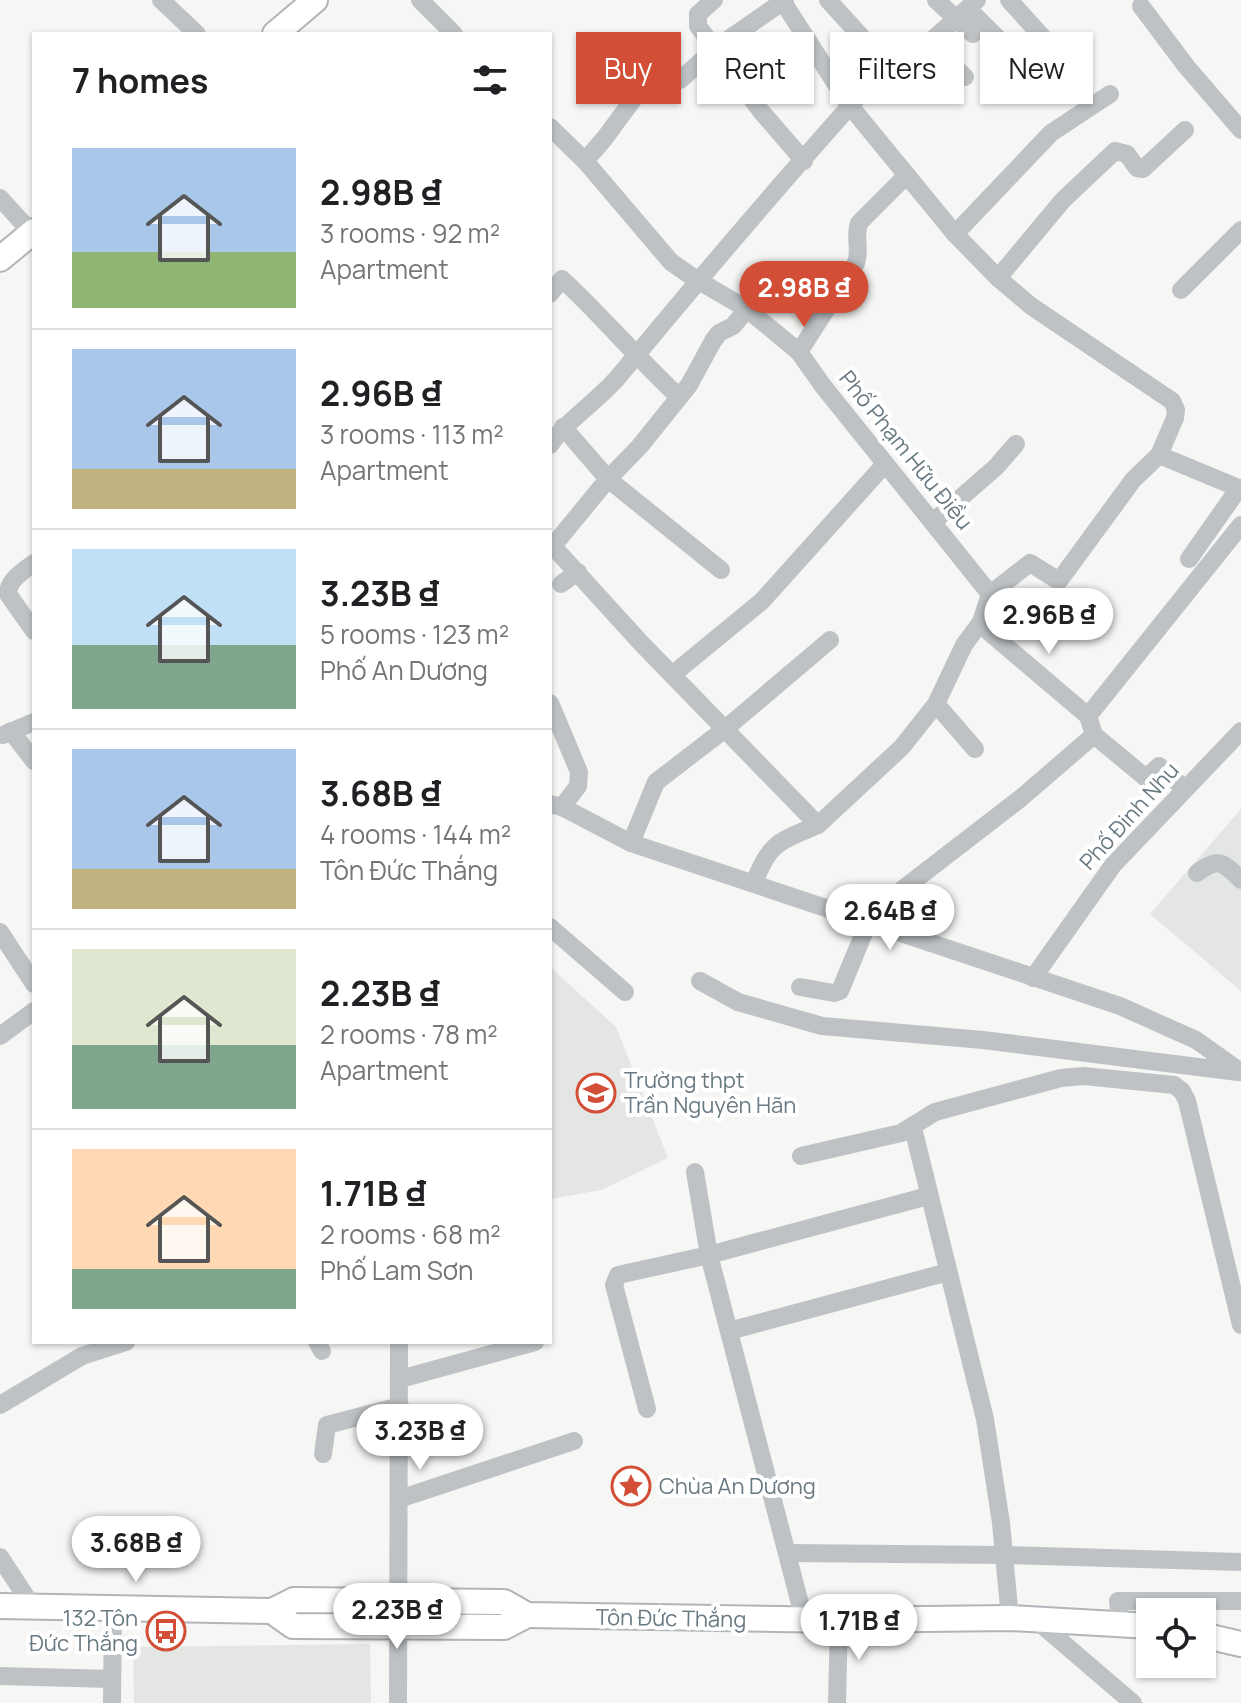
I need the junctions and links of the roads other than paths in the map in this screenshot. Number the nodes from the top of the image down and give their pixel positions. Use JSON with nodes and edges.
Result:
{"nodes":[{"id":1,"x":161,"y":0,"type":"edge"},
{"id":2,"x":315,"y":0,"type":"edge"},
{"id":3,"x":420,"y":0,"type":"edge"},
{"id":4,"x":714,"y":0,"type":"edge"},
{"id":5,"x":828,"y":0,"type":"edge"},
{"id":6,"x":936,"y":0,"type":"edge"},
{"id":7,"x":1009,"y":0,"type":"edge"},
{"id":8,"x":784,"y":1,"type":"edge"},
{"id":9,"x":1141,"y":6,"type":"dead end"},
{"id":10,"x":967,"y":9,"type":"edge"},
{"id":11,"x":195,"y":32,"type":"edge"},
{"id":12,"x":277,"y":32,"type":"edge"},
{"id":13,"x":452,"y":32,"type":"edge"},
{"id":14,"x":703,"y":32,"type":"edge"},
{"id":15,"x":739,"y":32,"type":"edge"},
{"id":16,"x":857,"y":32,"type":"edge"},
{"id":17,"x":941,"y":32,"type":"edge"},
{"id":18,"x":991,"y":32,"type":"edge"},
{"id":19,"x":1038,"y":32,"type":"edge"},
{"id":20,"x":973,"y":34,"type":"dead end"},
{"id":21,"x":697,"y":65,"type":"edge"},
{"id":22,"x":1110,"y":94,"type":"dead end"},
{"id":23,"x":756,"y":104,"type":"edge"},
{"id":24,"x":850,"y":106,"type":"junction"},
{"id":25,"x":552,"y":129,"type":"edge"},
{"id":26,"x":1185,"y":130,"type":"dead end"},
{"id":27,"x":1241,"y":130,"type":"edge"},
{"id":28,"x":585,"y":161,"type":"junction"},
{"id":29,"x":804,"y":161,"type":"junction"},
{"id":30,"x":907,"y":175,"type":"junction"},
{"id":31,"x":0,"y":198,"type":"edge"},
{"id":32,"x":1241,"y":230,"type":"edge"},
{"id":33,"x":32,"y":231,"type":"edge"},
{"id":34,"x":32,"y":233,"type":"edge"},
{"id":35,"x":955,"y":234,"type":"junction"},
{"id":36,"x":0,"y":259,"type":"edge"},
{"id":37,"x":998,"y":278,"type":"junction"},
{"id":38,"x":697,"y":280,"type":"junction"},
{"id":39,"x":1181,"y":290,"type":"dead end"},
{"id":40,"x":552,"y":292,"type":"edge"},
{"id":41,"x":747,"y":309,"type":"junction"},
{"id":42,"x":799,"y":352,"type":"junction"},
{"id":43,"x":635,"y":356,"type":"junction"},
{"id":44,"x":679,"y":397,"type":"junction"},
{"id":45,"x":563,"y":427,"type":"junction"},
{"id":46,"x":552,"y":442,"type":"edge"},
{"id":47,"x":1016,"y":444,"type":"dead end"},
{"id":48,"x":1159,"y":455,"type":"junction"},
{"id":49,"x":885,"y":464,"type":"junction"},
{"id":50,"x":608,"y":479,"type":"junction"},
{"id":51,"x":1240,"y":489,"type":"edge"},
{"id":52,"x":933,"y":522,"type":"junction"},
{"id":53,"x":1241,"y":525,"type":"edge"},
{"id":54,"x":552,"y":544,"type":"edge"},
{"id":55,"x":552,"y":546,"type":"edge"},
{"id":56,"x":1189,"y":559,"type":"dead end"},
{"id":57,"x":32,"y":565,"type":"edge"},
{"id":58,"x":721,"y":570,"type":"dead end"},
{"id":59,"x":578,"y":572,"type":"junction"},
{"id":60,"x":561,"y":584,"type":"dead end"},
{"id":61,"x":4,"y":588,"type":"edge"},
{"id":62,"x":990,"y":594,"type":"junction"},
{"id":63,"x":981,"y":622,"type":"junction"},
{"id":64,"x":32,"y":628,"type":"edge"},
{"id":65,"x":830,"y":640,"type":"dead end"},
{"id":66,"x":672,"y":675,"type":"junction"},
{"id":67,"x":936,"y":704,"type":"junction"},
{"id":68,"x":552,"y":708,"type":"edge"},
{"id":69,"x":1088,"y":716,"type":"junction"},
{"id":70,"x":32,"y":723,"type":"edge"},
{"id":71,"x":725,"y":729,"type":"junction"},
{"id":72,"x":1241,"y":731,"type":"edge"},
{"id":73,"x":6,"y":734,"type":"edge"},
{"id":74,"x":1094,"y":735,"type":"junction"},
{"id":75,"x":975,"y":749,"type":"dead end"},
{"id":76,"x":32,"y":759,"type":"edge"},
{"id":77,"x":1185,"y":789,"type":"junction"},
{"id":78,"x":556,"y":805,"type":"edge"},
{"id":79,"x":818,"y":825,"type":"junction"},
{"id":80,"x":631,"y":843,"type":"junction"},
{"id":81,"x":1197,"y":873,"type":"dead end"},
{"id":82,"x":1241,"y":880,"type":"edge"},
{"id":83,"x":754,"y":883,"type":"junction"},
{"id":84,"x":877,"y":925,"type":"junction"},
{"id":85,"x":552,"y":929,"type":"edge"},
{"id":86,"x":0,"y":932,"type":"edge"},
{"id":87,"x":1033,"y":978,"type":"junction"},
{"id":88,"x":32,"y":981,"type":"edge"},
{"id":89,"x":700,"y":981,"type":"dead end"},
{"id":90,"x":800,"y":987,"type":"dead end"},
{"id":91,"x":625,"y":992,"type":"dead end"},
{"id":92,"x":32,"y":1012,"type":"edge"},
{"id":93,"x":0,"y":1036,"type":"edge"},
{"id":94,"x":1241,"y":1072,"type":"edge"},
{"id":95,"x":913,"y":1128,"type":"junction"},
{"id":96,"x":801,"y":1156,"type":"dead end"},
{"id":97,"x":695,"y":1172,"type":"dead end"},
{"id":98,"x":928,"y":1196,"type":"junction"},
{"id":99,"x":709,"y":1255,"type":"junction"},
{"id":100,"x":948,"y":1272,"type":"junction"},
{"id":101,"x":1241,"y":1325,"type":"edge"},
{"id":102,"x":729,"y":1331,"type":"junction"},
{"id":103,"x":120,"y":1344,"type":"edge"},
{"id":104,"x":399,"y":1344,"type":"edge"},
{"id":105,"x":528,"y":1344,"type":"edge"},
{"id":106,"x":400,"y":1379,"type":"junction"},
{"id":107,"x":0,"y":1405,"type":"edge"},
{"id":108,"x":400,"y":1406,"type":"junction"},
{"id":109,"x":647,"y":1409,"type":"dead end"},
{"id":110,"x":574,"y":1441,"type":"dead end"},
{"id":111,"x":323,"y":1454,"type":"dead end"},
{"id":112,"x":399,"y":1499,"type":"junction"},
{"id":113,"x":788,"y":1553,"type":"junction"},
{"id":114,"x":1004,"y":1555,"type":"junction"},
{"id":115,"x":0,"y":1557,"type":"edge"},
{"id":116,"x":1241,"y":1562,"type":"edge"},
{"id":117,"x":399,"y":1601,"type":"junction"},
{"id":118,"x":1241,"y":1601,"type":"edge"},
{"id":119,"x":0,"y":1606,"type":"edge"},
{"id":120,"x":32,"y":1606,"type":"junction"},
{"id":121,"x":113,"y":1607,"type":"junction"},
{"id":122,"x":272,"y":1611,"type":"junction"},
{"id":123,"x":527,"y":1615,"type":"junction"},
{"id":124,"x":1010,"y":1618,"type":"junction"},
{"id":125,"x":804,"y":1619,"type":"junction"},
{"id":126,"x":839,"y":1620,"type":"junction"},
{"id":127,"x":1036,"y":1620,"type":"junction"},
{"id":128,"x":1120,"y":1623,"type":"junction"},
{"id":129,"x":1136,"y":1625,"type":"edge"},
{"id":130,"x":398,"y":1627,"type":"junction"},
{"id":131,"x":1216,"y":1638,"type":"edge"},
{"id":132,"x":1241,"y":1644,"type":"edge"},
{"id":133,"x":0,"y":1676,"type":"edge"},
{"id":134,"x":1104,"y":1677,"type":"junction"},
{"id":135,"x":112,"y":1679,"type":"junction"},
{"id":136,"x":112,"y":1703,"type":"edge"},
{"id":137,"x":398,"y":1703,"type":"edge"},
{"id":138,"x":837,"y":1703,"type":"edge"},
{"id":139,"x":1110,"y":1703,"type":"edge"},
{"id":140,"x":1133,"y":1703,"type":"edge"}],
"edges":[{"from":1,"to":11,"type":"street"},
{"from":2,"to":12,"type":"main road"},
{"from":3,"to":13,"type":"street"},
{"from":4,"to":14,"type":"street"},
{"from":5,"to":16,"type":"street"},
{"from":6,"to":10,"type":"street"},
{"from":7,"to":19,"type":"street"},
{"from":8,"to":15,"type":"street"},
{"from":8,"to":24,"type":"street"},
{"from":9,"to":27,"type":"street"},
{"from":10,"to":17,"type":"street"},
{"from":10,"to":18,"type":"street"},
{"from":10,"to":20,"type":"street"},
{"from":21,"to":28,"type":"street"},
{"from":22,"to":35,"type":"street"},
{"from":23,"to":29,"type":"street"},
{"from":24,"to":29,"type":"street"},
{"from":24,"to":30,"type":"street"},
{"from":25,"to":28,"type":"street","name":"Phố Phạm Hữu Điều"},
{"from":26,"to":37,"type":"street"},
{"from":28,"to":38,"type":"street","name":"Phố Phạm Hữu Điều"},
{"from":29,"to":38,"type":"street"},
{"from":30,"to":35,"type":"street"},
{"from":30,"to":42,"type":"street"},
{"from":31,"to":33,"type":"street"},
{"from":32,"to":39,"type":"street"},
{"from":34,"to":36,"type":"main road"},
{"from":35,"to":37,"type":"street"},
{"from":37,"to":48,"type":"street"},
{"from":38,"to":41,"type":"street","name":"Phố Phạm Hữu Điều"},
{"from":38,"to":43,"type":"street"},
{"from":40,"to":43,"type":"street"},
{"from":41,"to":42,"type":"street","name":"Phố Phạm Hữu Điều"},
{"from":41,"to":44,"type":"street"},
{"from":42,"to":49,"type":"street","name":"Phố Phạm Hữu Điều"},
{"from":43,"to":44,"type":"street"},
{"from":43,"to":45,"type":"street"},
{"from":44,"to":50,"type":"street"},
{"from":45,"to":46,"type":"street"},
{"from":45,"to":50,"type":"street"},
{"from":47,"to":52,"type":"street"},
{"from":48,"to":51,"type":"street"},
{"from":48,"to":62,"type":"street"},
{"from":49,"to":52,"type":"street","name":"Phố Phạm Hữu Điều"},
{"from":49,"to":66,"type":"street"},
{"from":50,"to":54,"type":"street"},
{"from":50,"to":58,"type":"street"},
{"from":51,"to":56,"type":"street"},
{"from":52,"to":62,"type":"street","name":"Phố Phạm Hữu Điều"},
{"from":53,"to":69,"type":"street"},
{"from":55,"to":59,"type":"street"},
{"from":57,"to":61,"type":"street"},
{"from":59,"to":60,"type":"street"},
{"from":59,"to":66,"type":"street"},
{"from":61,"to":64,"type":"street"},
{"from":62,"to":63,"type":"street"},
{"from":63,"to":67,"type":"street"},
{"from":63,"to":69,"type":"street"},
{"from":65,"to":71,"type":"street"},
{"from":66,"to":71,"type":"street"},
{"from":67,"to":75,"type":"street"},
{"from":67,"to":79,"type":"street"},
{"from":68,"to":78,"type":"street"},
{"from":69,"to":74,"type":"street"},
{"from":70,"to":73,"type":"street"},
{"from":71,"to":79,"type":"street"},
{"from":71,"to":80,"type":"street"},
{"from":72,"to":77,"type":"street","name":"Phố Đinh Nhu"},
{"from":73,"to":76,"type":"street"},
{"from":74,"to":77,"type":"street"},
{"from":74,"to":84,"type":"street"},
{"from":77,"to":87,"type":"street","name":"Phố Đinh Nhu"},
{"from":78,"to":80,"type":"street"},
{"from":79,"to":83,"type":"street"},
{"from":80,"to":83,"type":"street"},
{"from":81,"to":82,"type":"street"},
{"from":83,"to":84,"type":"street"},
{"from":84,"to":87,"type":"street"},
{"from":84,"to":90,"type":"street"},
{"from":85,"to":91,"type":"street"},
{"from":86,"to":88,"type":"street"},
{"from":87,"to":94,"type":"street"},
{"from":89,"to":94,"type":"street"},
{"from":92,"to":93,"type":"street"},
{"from":95,"to":96,"type":"street"},
{"from":95,"to":98,"type":"street"},
{"from":95,"to":101,"type":"street"},
{"from":97,"to":99,"type":"street"},
{"from":98,"to":99,"type":"street"},
{"from":98,"to":100,"type":"street"},
{"from":99,"to":102,"type":"street"},
{"from":99,"to":109,"type":"street"},
{"from":100,"to":102,"type":"street"},
{"from":100,"to":114,"type":"street"},
{"from":102,"to":113,"type":"street"},
{"from":103,"to":107,"type":"street"},
{"from":104,"to":106,"type":"street"},
{"from":105,"to":106,"type":"street"},
{"from":106,"to":108,"type":"street"},
{"from":108,"to":111,"type":"street"},
{"from":108,"to":112,"type":"street"},
{"from":110,"to":112,"type":"street"},
{"from":112,"to":117,"type":"street"},
{"from":113,"to":114,"type":"street"},
{"from":113,"to":125,"type":"street"},
{"from":114,"to":116,"type":"street"},
{"from":114,"to":124,"type":"street"},
{"from":115,"to":120,"type":"street"},
{"from":117,"to":122,"type":"main road","name":"Tôn Đức Thắng"},
{"from":117,"to":123,"type":"main road","name":"Tôn Đức Thắng"},
{"from":117,"to":130,"type":"street"},
{"from":118,"to":128,"type":"street"},
{"from":119,"to":120,"type":"main road","name":"Tôn Đức Thắng"},
{"from":120,"to":121,"type":"main road","name":"Tôn Đức Thắng"},
{"from":121,"to":122,"type":"main road","name":"Tôn Đức Thắng"},
{"from":121,"to":135,"type":"street"},
{"from":122,"to":130,"type":"main road","name":"Tôn Đức Thắng"},
{"from":123,"to":125,"type":"main road","name":"Tôn Đức Thắng"},
{"from":123,"to":130,"type":"main road","name":"Tôn Đức Thắng"},
{"from":124,"to":126,"type":"main road","name":"Tôn Đức Thắng"},
{"from":124,"to":127,"type":"main road","name":"Tôn Đức Thắng"},
{"from":125,"to":126,"type":"main road","name":"Tôn Đức Thắng"},
{"from":126,"to":138,"type":"street"},
{"from":127,"to":128,"type":"main road","name":"Tôn Đức Thắng"},
{"from":127,"to":134,"type":"street"},
{"from":128,"to":129,"type":"main road","name":"Tôn Đức Thắng"},
{"from":130,"to":137,"type":"street"},
{"from":131,"to":132,"type":"main road"},
{"from":133,"to":135,"type":"street"},
{"from":134,"to":139,"type":"street"},
{"from":134,"to":140,"type":"street"},
{"from":135,"to":136,"type":"street"}]}
